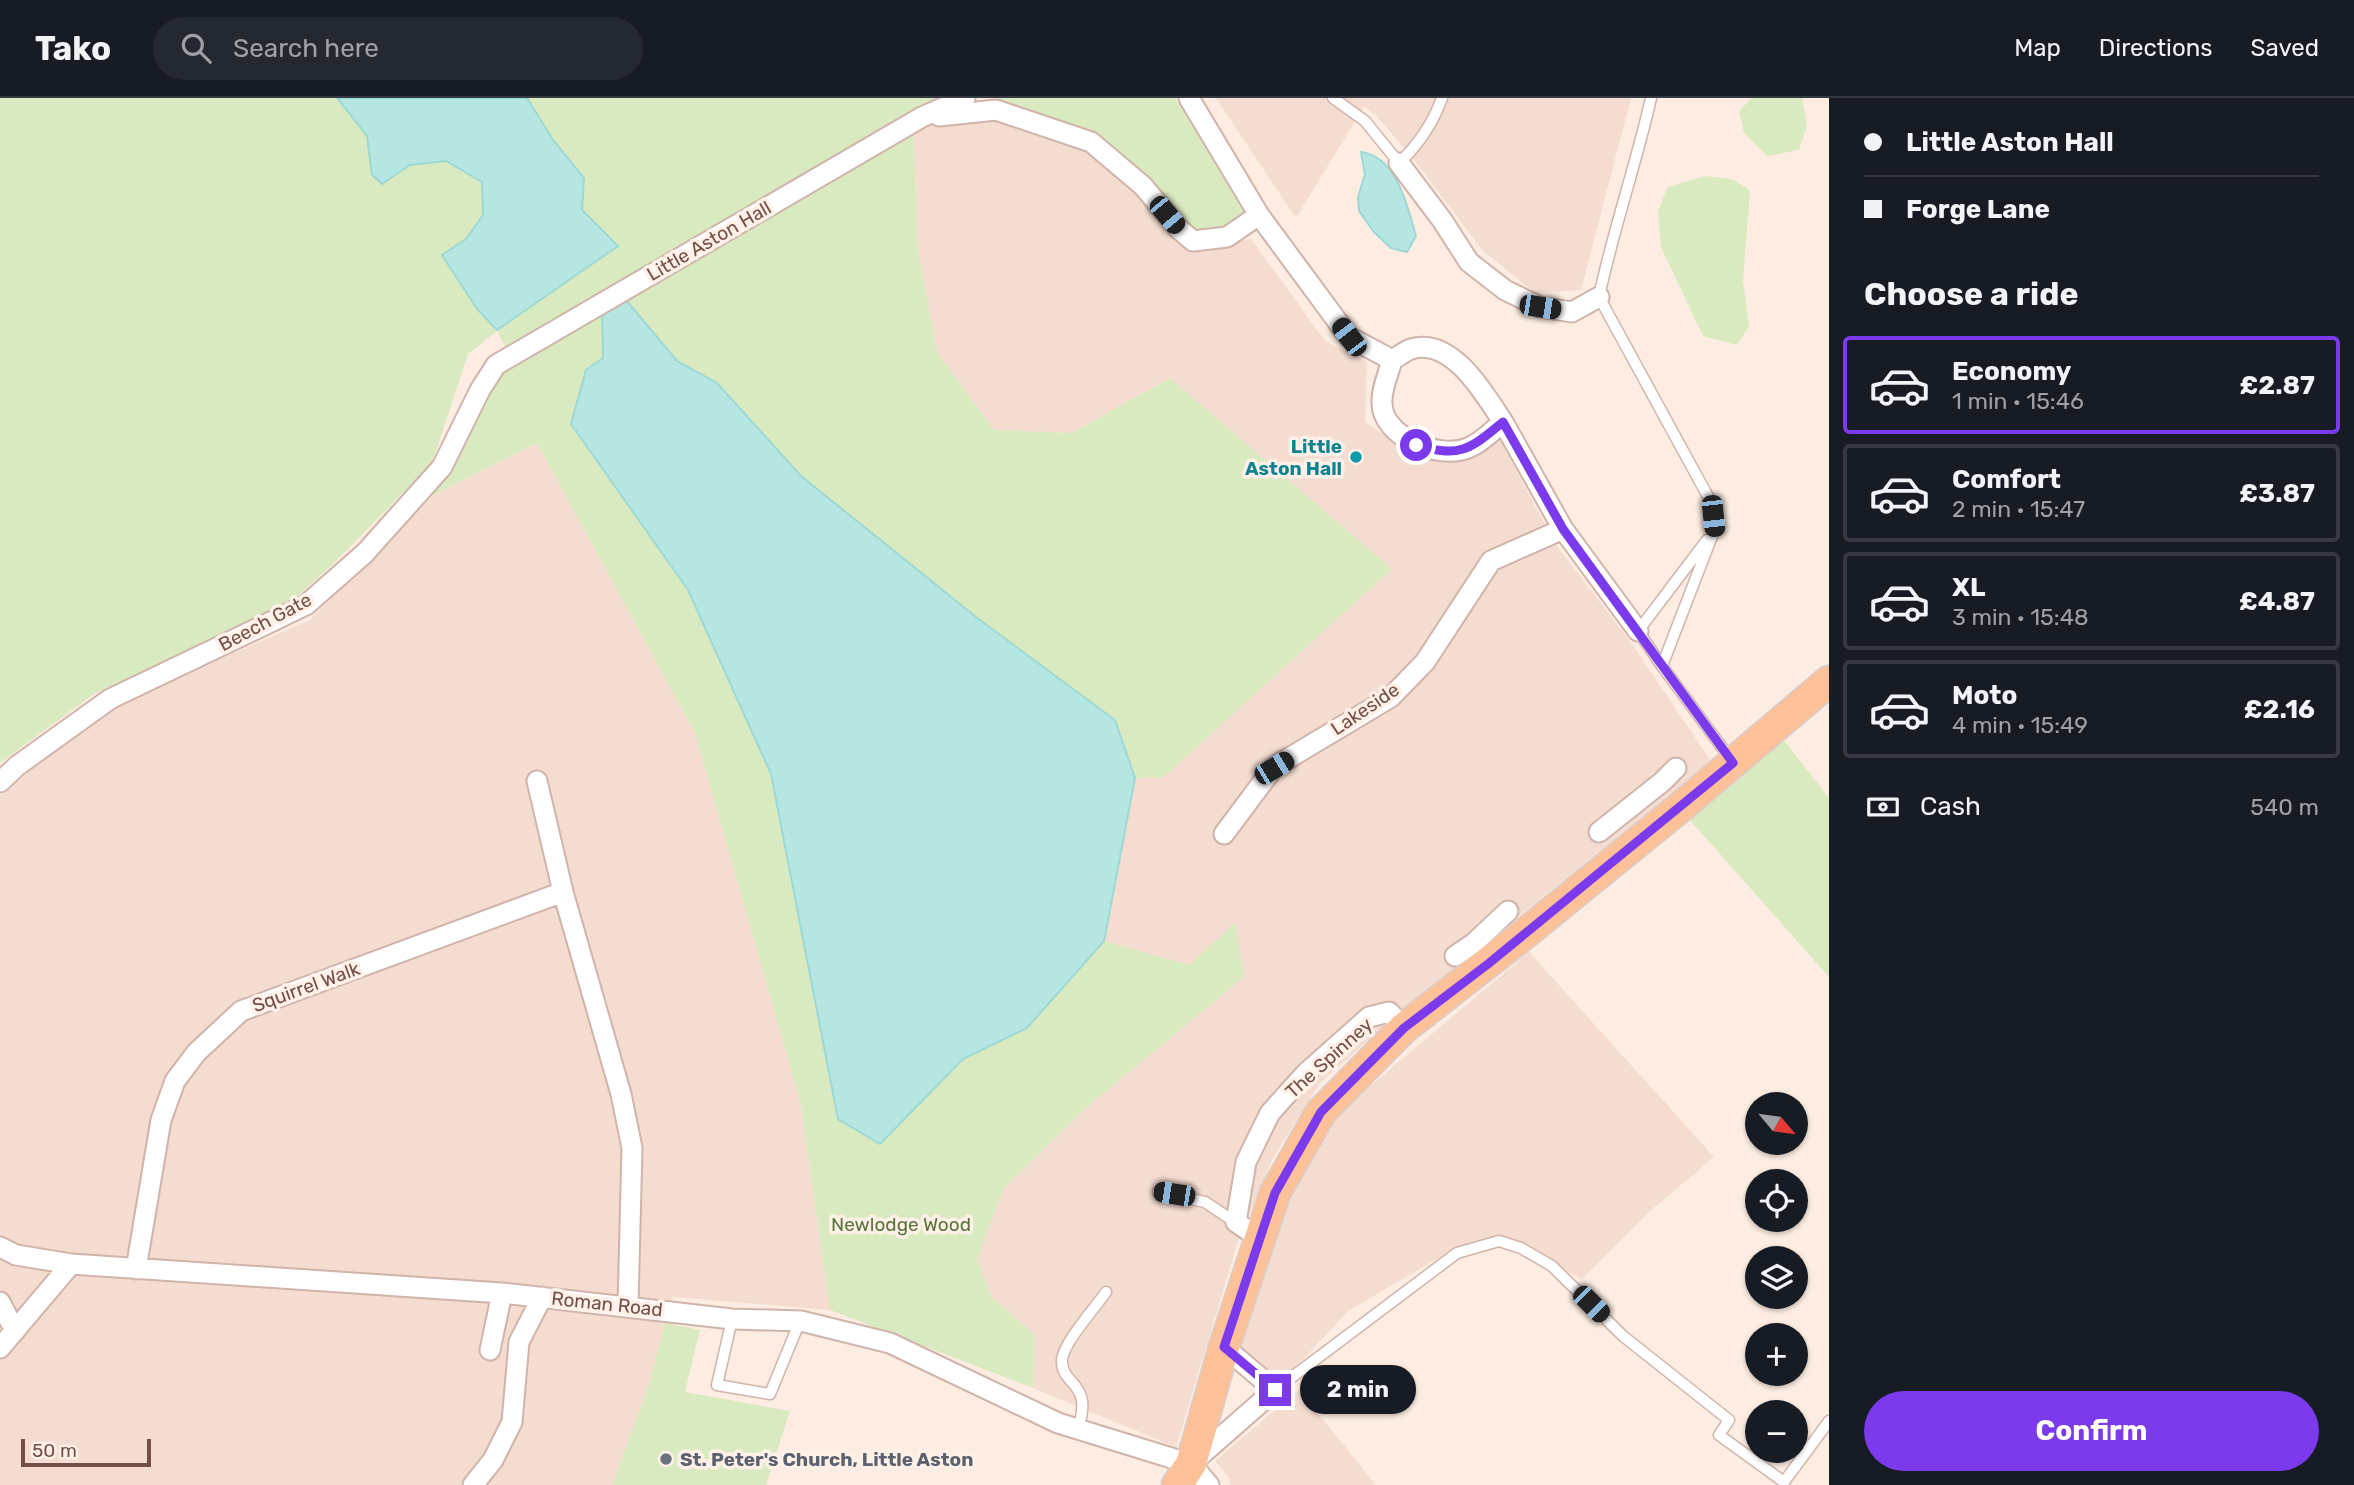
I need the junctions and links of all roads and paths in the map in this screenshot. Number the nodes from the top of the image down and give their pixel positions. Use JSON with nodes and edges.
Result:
{"nodes":[{"id":1,"x":965,"y":98,"type":"edge"},
{"id":2,"x":1189,"y":98,"type":"edge"},
{"id":3,"x":1333,"y":98,"type":"edge"},
{"id":4,"x":1442,"y":98,"type":"edge"},
{"id":5,"x":1651,"y":98,"type":"edge"},
{"id":6,"x":922,"y":117,"type":"junction"},
{"id":7,"x":1399,"y":163,"type":"junction"},
{"id":8,"x":1259,"y":215,"type":"junction"},
{"id":9,"x":1599,"y":297,"type":"junction"},
{"id":10,"x":1392,"y":360,"type":"junction"},
{"id":11,"x":496,"y":365,"type":"joint"},
{"id":12,"x":1503,"y":422,"type":"junction"},
{"id":13,"x":1563,"y":529,"type":"junction"},
{"id":14,"x":1714,"y":531,"type":"junction"},
{"id":15,"x":1638,"y":631,"type":"junction"},
{"id":16,"x":1662,"y":666,"type":"junction"},
{"id":17,"x":1829,"y":681,"type":"edge"},
{"id":18,"x":1733,"y":763,"type":"junction"},
{"id":19,"x":1676,"y":768,"type":"dead end"},
{"id":20,"x":537,"y":780,"type":"dead end"},
{"id":21,"x":0,"y":782,"type":"edge"},
{"id":22,"x":1662,"y":782,"type":"junction"},
{"id":23,"x":1683,"y":805,"type":"junction"},
{"id":24,"x":1599,"y":832,"type":"dead end"},
{"id":25,"x":1224,"y":834,"type":"dead end"},
{"id":26,"x":563,"y":892,"type":"junction"},
{"id":27,"x":1508,"y":911,"type":"dead end"},
{"id":28,"x":1481,"y":954,"type":"junction"},
{"id":29,"x":1455,"y":956,"type":"dead end"},
{"id":30,"x":1404,"y":1028,"type":"junction"},
{"id":31,"x":1158,"y":1192,"type":"dead end"},
{"id":32,"x":1247,"y":1230,"type":"junction"},
{"id":33,"x":0,"y":1247,"type":"edge"},
{"id":34,"x":71,"y":1264,"type":"junction"},
{"id":35,"x":136,"y":1269,"type":"junction"},
{"id":36,"x":1106,"y":1292,"type":"dead end"},
{"id":37,"x":502,"y":1293,"type":"junction"},
{"id":38,"x":542,"y":1297,"type":"junction"},
{"id":39,"x":0,"y":1302,"type":"edge"},
{"id":40,"x":628,"y":1306,"type":"junction"},
{"id":41,"x":732,"y":1319,"type":"junction"},
{"id":42,"x":801,"y":1321,"type":"junction"},
{"id":43,"x":15,"y":1331,"type":"junction"},
{"id":44,"x":1224,"y":1347,"type":"junction"},
{"id":45,"x":0,"y":1348,"type":"edge"},
{"id":46,"x":490,"y":1349,"type":"dead end"},
{"id":47,"x":1275,"y":1390,"type":"junction"},
{"id":48,"x":1829,"y":1421,"type":"edge"},
{"id":49,"x":1078,"y":1429,"type":"junction"},
{"id":50,"x":1192,"y":1478,"type":"edge"},
{"id":51,"x":473,"y":1485,"type":"edge"}],
"edges":[{"from":1,"to":6,"type":"street","name":"Little Aston Hall"},
{"from":2,"to":8,"type":"street"},
{"from":3,"to":7,"type":"lane"},
{"from":4,"to":7,"type":"lane"},
{"from":5,"to":9,"type":"lane"},
{"from":6,"to":8,"type":"street","name":"Little Aston Hall"},
{"from":6,"to":11,"type":"street","name":"Little Aston Hall"},
{"from":7,"to":9,"type":"street"},
{"from":8,"to":10,"type":"street"},
{"from":9,"to":14,"type":"lane"},
{"from":10,"to":12,"type":"street"},
{"from":10,"to":12,"type":"street"},
{"from":11,"to":21,"type":"street","name":"Beech Gate"},
{"from":12,"to":13,"type":"street"},
{"from":13,"to":15,"type":"street"},
{"from":13,"to":25,"type":"street","name":"Lakeside"},
{"from":14,"to":15,"type":"lane"},
{"from":14,"to":16,"type":"lane"},
{"from":15,"to":16,"type":"lane"},
{"from":16,"to":18,"type":"lane"},
{"from":17,"to":18,"type":"main road"},
{"from":18,"to":23,"type":"main road"},
{"from":19,"to":22,"type":"street"},
{"from":20,"to":26,"type":"street"},
{"from":22,"to":23,"type":"street"},
{"from":22,"to":24,"type":"street"},
{"from":23,"to":28,"type":"main road"},
{"from":26,"to":35,"type":"street","name":"Squirrel Walk"},
{"from":26,"to":40,"type":"street"},
{"from":27,"to":28,"type":"street"},
{"from":28,"to":29,"type":"street"},
{"from":28,"to":30,"type":"main road"},
{"from":30,"to":32,"type":"main road"},
{"from":30,"to":32,"type":"street","name":"The Spinney"},
{"from":31,"to":32,"type":"lane"},
{"from":32,"to":44,"type":"main road"},
{"from":33,"to":34,"type":"street","name":"Roman Road"},
{"from":34,"to":35,"type":"street","name":"Roman Road"},
{"from":34,"to":43,"type":"street"},
{"from":35,"to":37,"type":"street","name":"Roman Road"},
{"from":36,"to":49,"type":"lane"},
{"from":37,"to":38,"type":"street","name":"Roman Road"},
{"from":37,"to":46,"type":"street"},
{"from":38,"to":40,"type":"street","name":"Roman Road"},
{"from":38,"to":51,"type":"street"},
{"from":39,"to":43,"type":"street"},
{"from":40,"to":41,"type":"street","name":"Roman Road"},
{"from":41,"to":42,"type":"street","name":"Roman Road"},
{"from":41,"to":42,"type":"lane"},
{"from":42,"to":49,"type":"street","name":"Roman Road"},
{"from":43,"to":45,"type":"street"},
{"from":44,"to":47,"type":"street"},
{"from":44,"to":50,"type":"main road"},
{"from":47,"to":48,"type":"lane"},
{"from":47,"to":50,"type":"street"},
{"from":49,"to":50,"type":"street","name":"Roman Road"}]}
